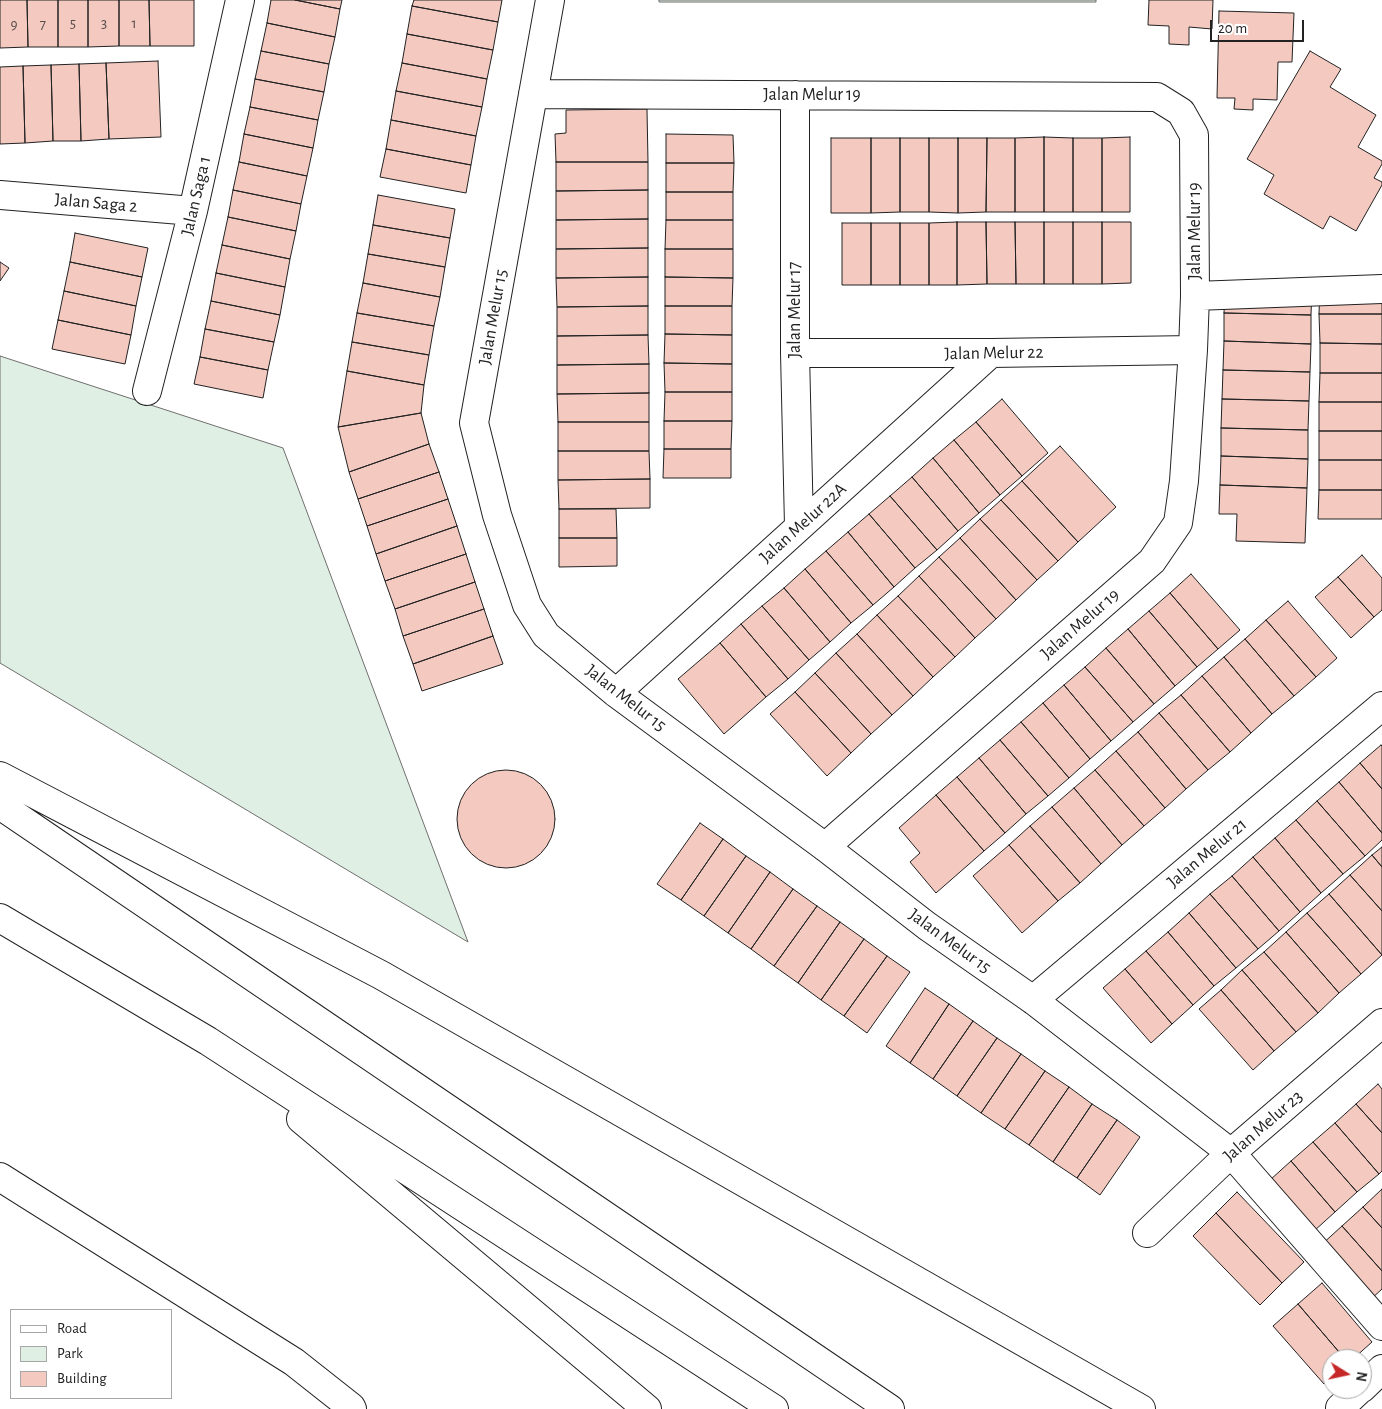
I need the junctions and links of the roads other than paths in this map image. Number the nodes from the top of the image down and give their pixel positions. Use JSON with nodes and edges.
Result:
{"nodes":[{"id":1,"x":240,"y":0,"type":"edge"},
{"id":2,"x":550,"y":0,"type":"edge"},
{"id":3,"x":533,"y":94,"type":"junction"},
{"id":4,"x":795,"y":95,"type":"junction"},
{"id":5,"x":0,"y":195,"type":"edge"},
{"id":6,"x":193,"y":211,"type":"junction"},
{"id":7,"x":1382,"y":289,"type":"edge"},
{"id":8,"x":1195,"y":296,"type":"junction"},
{"id":9,"x":1193,"y":350,"type":"junction"},
{"id":10,"x":795,"y":353,"type":"junction"},
{"id":11,"x":991,"y":353,"type":"junction"},
{"id":12,"x":147,"y":391,"type":"dead end"},
{"id":13,"x":799,"y":526,"type":"junction"},
{"id":14,"x":616,"y":693,"type":"junction"},
{"id":15,"x":1382,"y":706,"type":"edge"},
{"id":16,"x":0,"y":776,"type":"edge"},
{"id":17,"x":0,"y":805,"type":"edge"},
{"id":18,"x":825,"y":847,"type":"junction"},
{"id":19,"x":0,"y":918,"type":"edge"},
{"id":20,"x":1033,"y":1000,"type":"junction"},
{"id":21,"x":1382,"y":1023,"type":"edge"},
{"id":22,"x":208,"y":1042,"type":"junction"},
{"id":23,"x":1231,"y":1153,"type":"junction"},
{"id":24,"x":0,"y":1177,"type":"edge"},
{"id":25,"x":1147,"y":1233,"type":"dead end"},
{"id":26,"x":1382,"y":1326,"type":"edge"},
{"id":27,"x":1382,"y":1369,"type":"edge"},
{"id":28,"x":1372,"y":1378,"type":"edge"},
{"id":29,"x":1349,"y":1399,"type":"edge"},
{"id":30,"x":1340,"y":1408,"type":"dead end"},
{"id":31,"x":352,"y":1409,"type":"edge"},
{"id":32,"x":647,"y":1409,"type":"edge"},
{"id":33,"x":774,"y":1409,"type":"edge"},
{"id":34,"x":890,"y":1409,"type":"edge"},
{"id":35,"x":1141,"y":1409,"type":"edge"}],
"edges":[{"from":1,"to":6,"type":"main road","name":"Jalan Saga 1"},
{"from":2,"to":3,"type":"main road","name":"Jalan Melur 15"},
{"from":3,"to":4,"type":"main road","name":"Jalan Melur 19"},
{"from":3,"to":14,"type":"main road","name":"Jalan Melur 15"},
{"from":4,"to":8,"type":"main road","name":"Jalan Melur 19"},
{"from":4,"to":10,"type":"main road","name":"Jalan Melur 17"},
{"from":5,"to":6,"type":"main road","name":"Jalan Saga 2"},
{"from":6,"to":12,"type":"main road","name":"Jalan Saga 1"},
{"from":7,"to":8,"type":"main road"},
{"from":8,"to":9,"type":"main road","name":"Jalan Melur 19"},
{"from":9,"to":11,"type":"main road","name":"Jalan Melur 22"},
{"from":9,"to":18,"type":"main road","name":"Jalan Melur 19"},
{"from":10,"to":11,"type":"main road","name":"Jalan Melur 22"},
{"from":10,"to":13,"type":"main road","name":"Jalan Melur 17"},
{"from":11,"to":13,"type":"main road","name":"Jalan Melur 22A"},
{"from":13,"to":14,"type":"main road","name":"Jalan Melur 22A"},
{"from":14,"to":18,"type":"main road","name":"Jalan Melur 15"},
{"from":15,"to":20,"type":"main road","name":"Jalan Melur 21"},
{"from":16,"to":35,"type":"main road"},
{"from":17,"to":34,"type":"main road"},
{"from":18,"to":20,"type":"main road","name":"Jalan Melur 15"},
{"from":19,"to":22,"type":"main road"},
{"from":20,"to":23,"type":"main road","name":"Jalan Melur 15"},
{"from":21,"to":23,"type":"main road","name":"Jalan Melur 23"},
{"from":22,"to":32,"type":"main road"},
{"from":22,"to":33,"type":"main road"},
{"from":23,"to":25,"type":"main road","name":"Jalan Melur 23"},
{"from":23,"to":26,"type":"main road","name":"Jalan Melur 15"},
{"from":24,"to":31,"type":"main road"},
{"from":27,"to":28,"type":"main road"},
{"from":29,"to":30,"type":"main road"}]}
